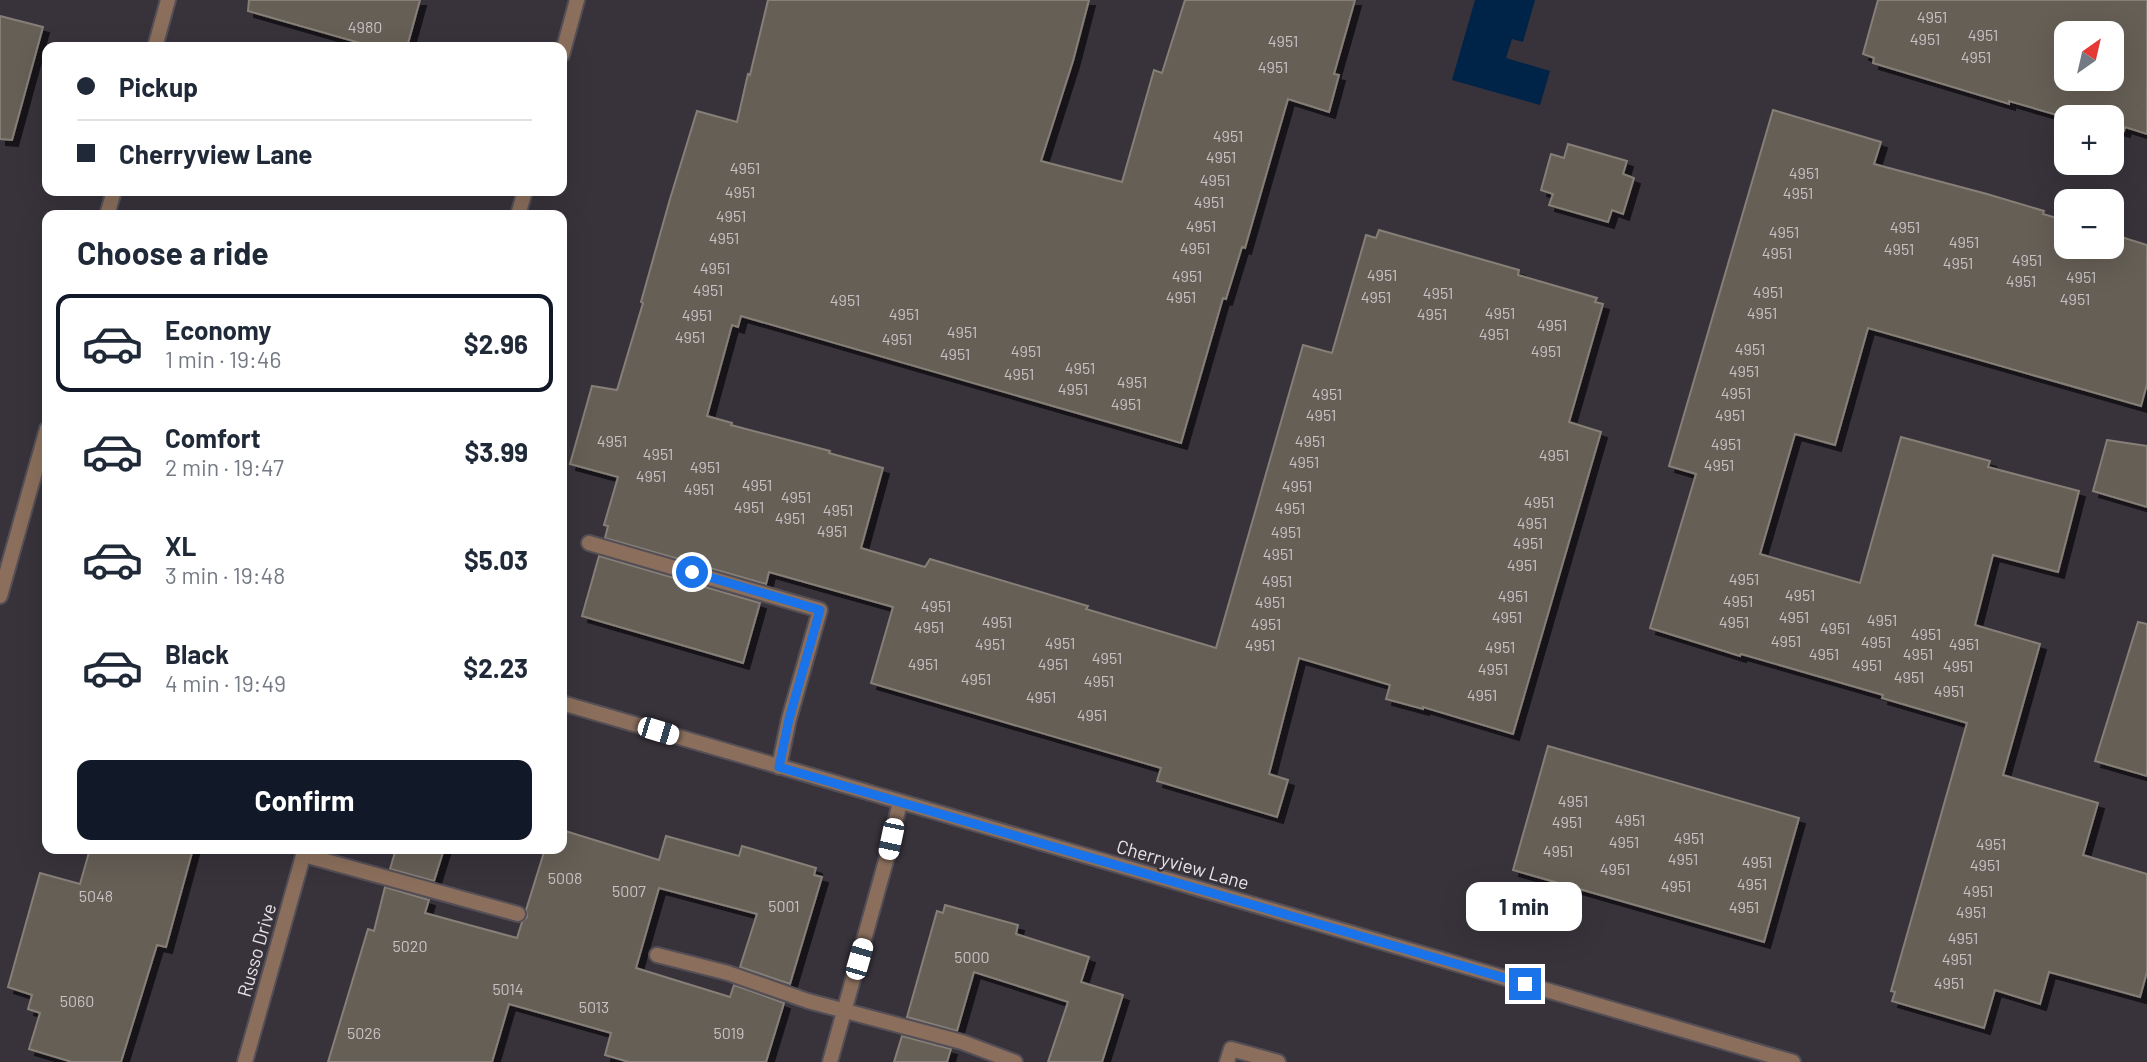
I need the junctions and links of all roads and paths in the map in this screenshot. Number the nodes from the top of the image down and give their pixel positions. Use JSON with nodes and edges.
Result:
{"nodes":[{"id":1,"x":168,"y":0,"type":"edge"},
{"id":2,"x":577,"y":0,"type":"edge"},
{"id":3,"x":156,"y":42,"type":"edge"},
{"id":4,"x":566,"y":42,"type":"edge"},
{"id":5,"x":42,"y":447,"type":"edge"},
{"id":6,"x":589,"y":543,"type":"dead end"},
{"id":7,"x":0,"y":596,"type":"edge"},
{"id":8,"x":567,"y":704,"type":"edge"},
{"id":9,"x":779,"y":767,"type":"junction"},
{"id":10,"x":900,"y":802,"type":"junction"},
{"id":11,"x":303,"y":854,"type":"edge"},
{"id":12,"x":311,"y":854,"type":"edge"},
{"id":13,"x":517,"y":914,"type":"dead end"},
{"id":14,"x":657,"y":955,"type":"dead end"},
{"id":15,"x":845,"y":1010,"type":"junction"},
{"id":16,"x":245,"y":1062,"type":"edge"},
{"id":17,"x":830,"y":1062,"type":"edge"},
{"id":18,"x":1015,"y":1062,"type":"edge"},
{"id":19,"x":1227,"y":1062,"type":"edge"},
{"id":20,"x":1278,"y":1062,"type":"edge"},
{"id":21,"x":1793,"y":1062,"type":"edge"}],
"edges":[{"from":1,"to":3,"type":"street"},
{"from":2,"to":4,"type":"street"},
{"from":5,"to":7,"type":"street"},
{"from":6,"to":9,"type":"street"},
{"from":8,"to":9,"type":"street","name":"Cherryview Lane"},
{"from":9,"to":10,"type":"street","name":"Cherryview Lane"},
{"from":10,"to":15,"type":"street"},
{"from":10,"to":21,"type":"street","name":"Cherryview Lane"},
{"from":11,"to":16,"type":"street","name":"Russo Drive"},
{"from":12,"to":13,"type":"street"},
{"from":14,"to":15,"type":"street"},
{"from":15,"to":17,"type":"street"},
{"from":15,"to":18,"type":"street"},
{"from":19,"to":20,"type":"street"}]}
